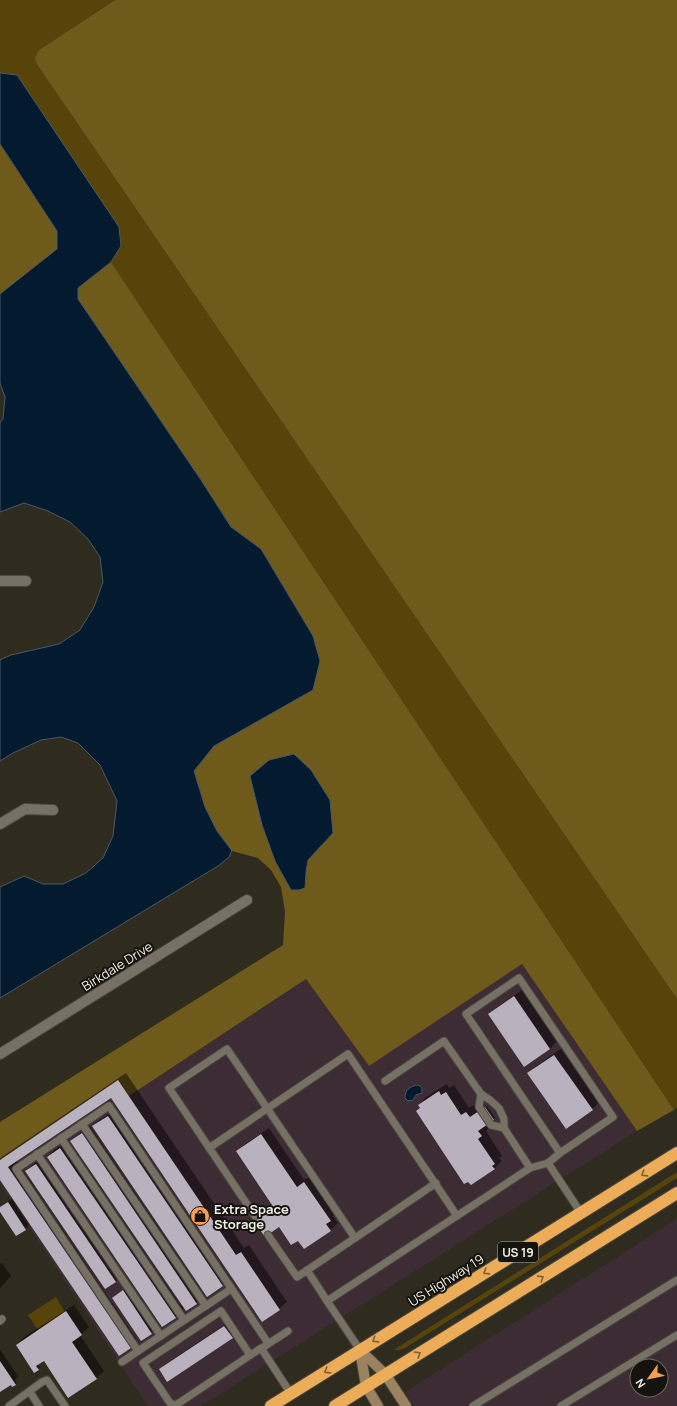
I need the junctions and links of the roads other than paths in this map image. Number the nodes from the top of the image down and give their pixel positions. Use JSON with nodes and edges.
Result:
{"nodes":[{"id":1,"x":0,"y":581,"type":"edge"},
{"id":2,"x":26,"y":581,"type":"dead end"},
{"id":3,"x":53,"y":810,"type":"dead end"},
{"id":4,"x":0,"y":824,"type":"edge"},
{"id":5,"x":247,"y":900,"type":"dead end"},
{"id":6,"x":0,"y":1054,"type":"edge"},
{"id":7,"x":385,"y":1081,"type":"dead end"},
{"id":8,"x":481,"y":1094,"type":"junction"},
{"id":9,"x":267,"y":1108,"type":"junction"},
{"id":10,"x":82,"y":1124,"type":"junction"},
{"id":11,"x":504,"y":1128,"type":"junction"},
{"id":12,"x":61,"y":1138,"type":"junction"},
{"id":13,"x":209,"y":1148,"type":"junction"},
{"id":14,"x":560,"y":1153,"type":"junction"},
{"id":15,"x":677,"y":1153,"type":"edge"},
{"id":16,"x":37,"y":1154,"type":"junction"},
{"id":17,"x":548,"y":1163,"type":"junction"},
{"id":18,"x":530,"y":1168,"type":"junction"},
{"id":19,"x":436,"y":1184,"type":"junction"},
{"id":20,"x":677,"y":1193,"type":"edge"},
{"id":21,"x":581,"y":1213,"type":"junction"},
{"id":22,"x":255,"y":1216,"type":"dead end"},
{"id":23,"x":457,"y":1216,"type":"junction"},
{"id":24,"x":268,"y":1235,"type":"dead end"},
{"id":25,"x":355,"y":1238,"type":"junction"},
{"id":26,"x":307,"y":1270,"type":"junction"},
{"id":27,"x":677,"y":1280,"type":"edge"},
{"id":28,"x":231,"y":1289,"type":"junction"},
{"id":29,"x":327,"y":1301,"type":"junction"},
{"id":30,"x":206,"y":1306,"type":"junction"},
{"id":31,"x":184,"y":1320,"type":"junction"},
{"id":32,"x":288,"y":1331,"type":"dead end"},
{"id":33,"x":677,"y":1335,"type":"edge"},
{"id":34,"x":161,"y":1336,"type":"junction"},
{"id":35,"x":268,"y":1344,"type":"junction"},
{"id":36,"x":261,"y":1348,"type":"junction"},
{"id":37,"x":360,"y":1350,"type":"junction"},
{"id":38,"x":138,"y":1351,"type":"junction"},
{"id":39,"x":250,"y":1355,"type":"junction"},
{"id":40,"x":122,"y":1362,"type":"dead end"},
{"id":41,"x":385,"y":1374,"type":"junction"},
{"id":42,"x":366,"y":1386,"type":"junction"},
{"id":43,"x":30,"y":1392,"type":"junction"},
{"id":44,"x":291,"y":1394,"type":"junction"},
{"id":45,"x":176,"y":1405,"type":"edge"},
{"id":46,"x":9,"y":1406,"type":"edge"},
{"id":47,"x":39,"y":1406,"type":"edge"},
{"id":48,"x":65,"y":1406,"type":"edge"},
{"id":49,"x":271,"y":1406,"type":"edge"},
{"id":50,"x":334,"y":1406,"type":"edge"},
{"id":51,"x":378,"y":1406,"type":"edge"},
{"id":52,"x":406,"y":1406,"type":"edge"},
{"id":53,"x":473,"y":1406,"type":"edge"},
{"id":54,"x":561,"y":1406,"type":"edge"}],
"edges":[{"from":1,"to":2,"type":"street"},
{"from":3,"to":4,"type":"street"},
{"from":5,"to":6,"type":"street","name":"Birkdale Drive"},
{"from":7,"to":8,"type":"lane"},
{"from":8,"to":11,"type":"lane"},
{"from":8,"to":11,"type":"lane"},
{"from":9,"to":13,"type":"lane"},
{"from":9,"to":13,"type":"lane"},
{"from":9,"to":19,"type":"lane"},
{"from":9,"to":25,"type":"lane"},
{"from":10,"to":12,"type":"lane"},
{"from":10,"to":28,"type":"lane"},
{"from":10,"to":30,"type":"lane"},
{"from":11,"to":18,"type":"lane"},
{"from":12,"to":16,"type":"lane"},
{"from":12,"to":31,"type":"lane"},
{"from":13,"to":22,"type":"lane"},
{"from":14,"to":14,"type":"lane"},
{"from":14,"to":17,"type":"lane"},
{"from":15,"to":21,"type":"highway","name":"US Highway 19","number":"US 19","one_way":true},
{"from":16,"to":34,"type":"lane"},
{"from":16,"to":38,"type":"lane"},
{"from":17,"to":18,"type":"lane"},
{"from":17,"to":21,"type":"lane"},
{"from":18,"to":23,"type":"lane"},
{"from":19,"to":23,"type":"lane"},
{"from":19,"to":25,"type":"lane"},
{"from":41,"to":20,"type":"highway","number":"US 19","one_way":true},
{"from":21,"to":37,"type":"highway","name":"US Highway 19","number":"US 19","one_way":true},
{"from":23,"to":29,"type":"lane"},
{"from":24,"to":26,"type":"lane"},
{"from":25,"to":26,"type":"lane"},
{"from":26,"to":29,"type":"lane"},
{"from":27,"to":53,"type":"lane"},
{"from":28,"to":30,"type":"lane"},
{"from":28,"to":35,"type":"lane"},
{"from":29,"to":37,"type":"lane"},
{"from":30,"to":31,"type":"lane"},
{"from":31,"to":34,"type":"lane"},
{"from":32,"to":35,"type":"lane"},
{"from":33,"to":54,"type":"lane"},
{"from":34,"to":38,"type":"lane"},
{"from":35,"to":36,"type":"lane"},
{"from":36,"to":39,"type":"lane"},
{"from":36,"to":44,"type":"lane"},
{"from":37,"to":41,"type":"street"},
{"from":37,"to":42,"type":"street"},
{"from":37,"to":44,"type":"highway","name":"US Highway 19","number":"US 19","one_way":true},
{"from":38,"to":40,"type":"lane"},
{"from":39,"to":45,"type":"lane"},
{"from":39,"to":45,"type":"lane"},
{"from":41,"to":42,"type":"highway","number":"US 19"},
{"from":41,"to":52,"type":"street"},
{"from":42,"to":50,"type":"highway","number":"US 19"},
{"from":42,"to":51,"type":"street"},
{"from":43,"to":46,"type":"lane"},
{"from":43,"to":47,"type":"lane"},
{"from":43,"to":48,"type":"lane"},
{"from":44,"to":49,"type":"highway","name":"US Highway 19","number":"US 19"}]}
